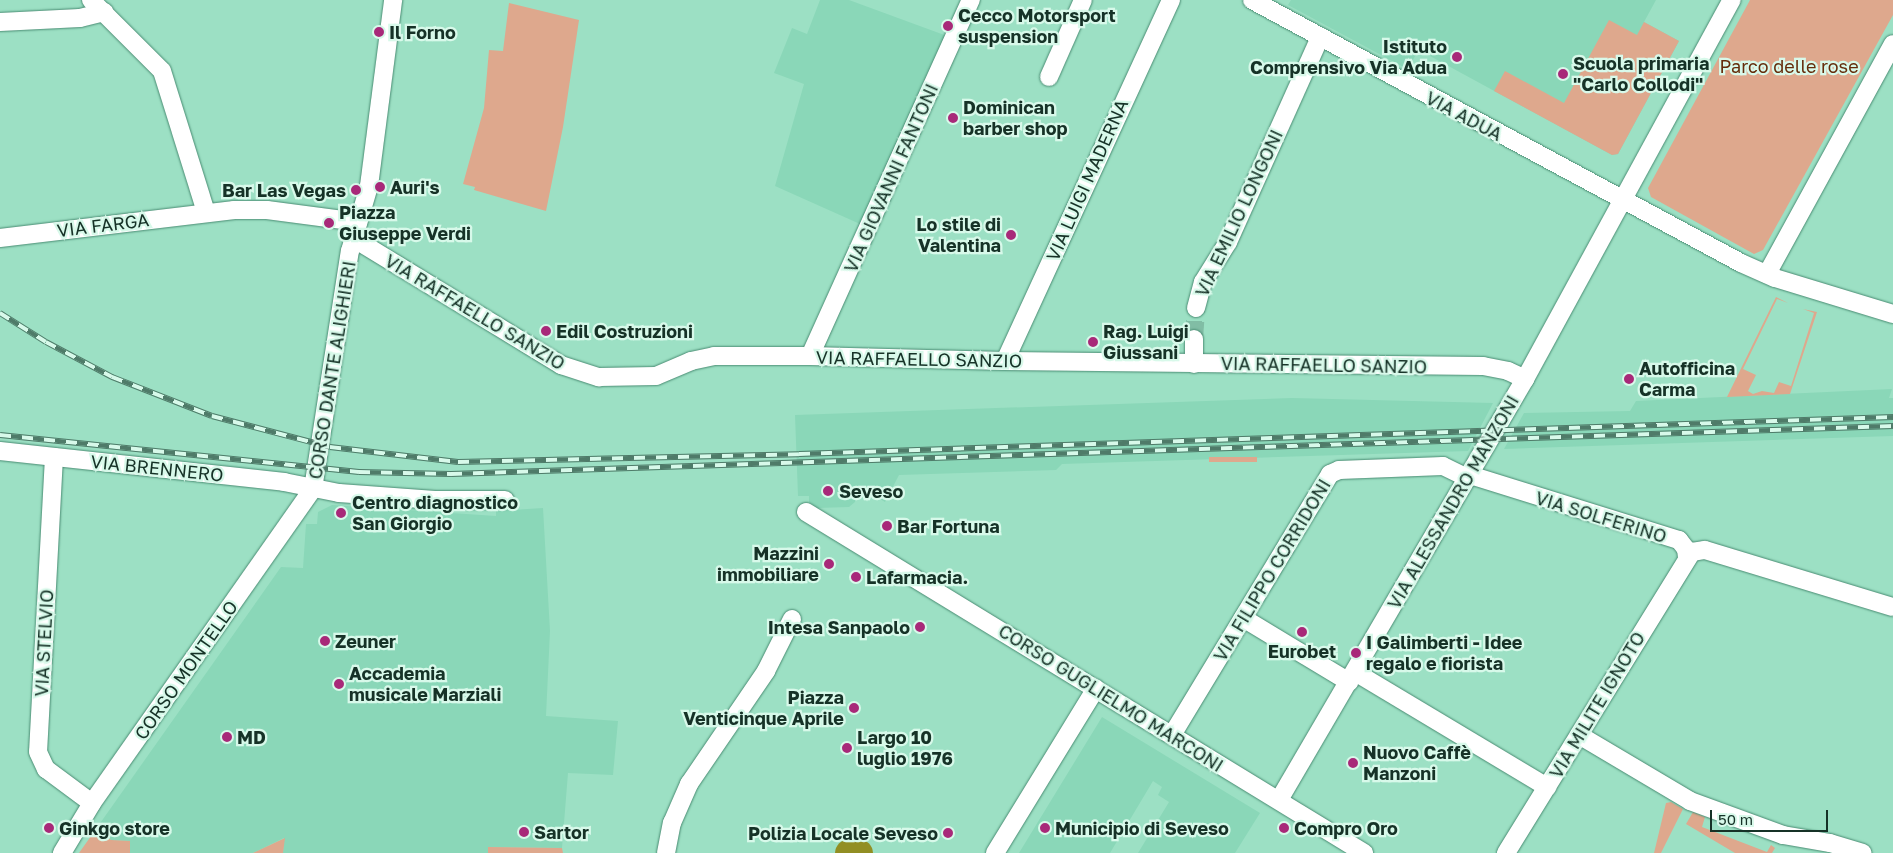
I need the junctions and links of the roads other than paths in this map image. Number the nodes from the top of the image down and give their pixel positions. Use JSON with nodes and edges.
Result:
{"nodes":[{"id":1,"x":392,"y":0,"type":"edge"},
{"id":2,"x":971,"y":0,"type":"edge"},
{"id":3,"x":1083,"y":0,"type":"edge"},
{"id":4,"x":1170,"y":0,"type":"edge"},
{"id":5,"x":1252,"y":0,"type":"edge"},
{"id":6,"x":1732,"y":0,"type":"edge"},
{"id":7,"x":98,"y":6,"type":"edge"},
{"id":8,"x":0,"y":22,"type":"edge"},
{"id":9,"x":1320,"y":37,"type":"junction"},
{"id":10,"x":1893,"y":44,"type":"edge"},
{"id":11,"x":1050,"y":77,"type":"dead end"},
{"id":12,"x":1624,"y":201,"type":"junction"},
{"id":13,"x":206,"y":212,"type":"junction"},
{"id":14,"x":355,"y":230,"type":"junction"},
{"id":15,"x":0,"y":238,"type":"edge"},
{"id":16,"x":1767,"y":274,"type":"junction"},
{"id":17,"x":1196,"y":308,"type":"tunnel mouth"},
{"id":18,"x":1893,"y":314,"type":"edge"},
{"id":19,"x":1194,"y":339,"type":"tunnel mouth"},
{"id":20,"x":810,"y":356,"type":"junction"},
{"id":21,"x":1005,"y":361,"type":"junction"},
{"id":22,"x":1194,"y":364,"type":"junction"},
{"id":23,"x":1525,"y":379,"type":"junction"},
{"id":24,"x":0,"y":451,"type":"edge"},
{"id":25,"x":54,"y":457,"type":"junction"},
{"id":26,"x":1469,"y":477,"type":"junction"},
{"id":27,"x":313,"y":489,"type":"junction"},
{"id":28,"x":505,"y":500,"type":"dead end"},
{"id":29,"x":806,"y":512,"type":"dead end"},
{"id":30,"x":1686,"y":557,"type":"junction"},
{"id":31,"x":1893,"y":607,"type":"edge"},
{"id":32,"x":1243,"y":618,"type":"junction"},
{"id":33,"x":792,"y":619,"type":"dead end"},
{"id":34,"x":1352,"y":677,"type":"junction"},
{"id":35,"x":1096,"y":688,"type":"junction"},
{"id":36,"x":1172,"y":735,"type":"junction"},
{"id":37,"x":1579,"y":735,"type":"junction"},
{"id":38,"x":1547,"y":787,"type":"junction"},
{"id":39,"x":1279,"y":800,"type":"junction"},
{"id":40,"x":92,"y":804,"type":"junction"},
{"id":41,"x":1853,"y":851,"type":"edge"},
{"id":42,"x":62,"y":853,"type":"edge"},
{"id":43,"x":666,"y":853,"type":"edge"},
{"id":44,"x":995,"y":853,"type":"edge"},
{"id":45,"x":1364,"y":853,"type":"edge"},
{"id":46,"x":1506,"y":853,"type":"edge"}],
"edges":[{"from":1,"to":14,"type":"street","name":"CORSO DANTE ALIGHIERI"},
{"from":2,"to":20,"type":"street","name":"VIA GIOVANNI FANTONI"},
{"from":3,"to":11,"type":"street"},
{"from":4,"to":21,"type":"street","name":"VIA LUIGI MADERNA"},
{"from":5,"to":9,"type":"street","name":"VIA ADUA"},
{"from":6,"to":12,"type":"street","name":"VIA ALESSANDRO MANZONI"},
{"from":7,"to":8,"type":"street"},
{"from":7,"to":13,"type":"street"},
{"from":9,"to":12,"type":"street","name":"VIA ADUA"},
{"from":9,"to":17,"type":"street","name":"VIA EMILIO LONGONI"},
{"from":10,"to":16,"type":"street"},
{"from":12,"to":16,"type":"street","name":"VIA ADUA"},
{"from":12,"to":23,"type":"street","name":"VIA ALESSANDRO MANZONI"},
{"from":13,"to":14,"type":"street"},
{"from":13,"to":15,"type":"street","name":"VIA FARGA"},
{"from":14,"to":20,"type":"street","name":"VIA RAFFAELLO SANZIO"},
{"from":14,"to":27,"type":"street","name":"CORSO DANTE ALIGHIERI"},
{"from":16,"to":18,"type":"street","name":"VIA ADUA"},
{"from":19,"to":22,"type":"street"},
{"from":20,"to":21,"type":"street","name":"VIA RAFFAELLO SANZIO"},
{"from":21,"to":22,"type":"street","name":"VIA RAFFAELLO SANZIO"},
{"from":22,"to":23,"type":"street","name":"VIA RAFFAELLO SANZIO"},
{"from":23,"to":26,"type":"street","name":"VIA ALESSANDRO MANZONI"},
{"from":24,"to":25,"type":"street","name":"VIA BRENNERO"},
{"from":25,"to":27,"type":"street","name":"VIA BRENNERO"},
{"from":25,"to":40,"type":"street","name":"VIA STELVIO"},
{"from":26,"to":30,"type":"street","name":"VIA SOLFERINO"},
{"from":26,"to":32,"type":"street","name":"VIA FILIPPO CORRIDONI"},
{"from":26,"to":34,"type":"street","name":"VIA ALESSANDRO MANZONI"},
{"from":27,"to":28,"type":"street","name":"VIA BRENNERO"},
{"from":27,"to":40,"type":"street","name":"CORSO MONTELLO"},
{"from":29,"to":35,"type":"street","name":"CORSO GUGLIELMO MARCONI"},
{"from":30,"to":31,"type":"street","name":"VIA SOLFERINO"},
{"from":30,"to":37,"type":"street","name":"VIA MILITE IGNOTO"},
{"from":32,"to":34,"type":"street"},
{"from":32,"to":36,"type":"street","name":"VIA FILIPPO CORRIDONI"},
{"from":33,"to":43,"type":"street"},
{"from":34,"to":38,"type":"street"},
{"from":34,"to":39,"type":"street","name":"VIA ALESSANDRO MANZONI"},
{"from":35,"to":36,"type":"street","name":"CORSO GUGLIELMO MARCONI"},
{"from":35,"to":44,"type":"street"},
{"from":36,"to":39,"type":"street","name":"CORSO GUGLIELMO MARCONI"},
{"from":37,"to":38,"type":"street","name":"VIA MILITE IGNOTO"},
{"from":37,"to":41,"type":"street"},
{"from":38,"to":46,"type":"street","name":"VIA MILITE IGNOTO"},
{"from":39,"to":45,"type":"street","name":"CORSO GUGLIELMO MARCONI"},
{"from":40,"to":42,"type":"street","name":"CORSO MONTELLO"}]}
